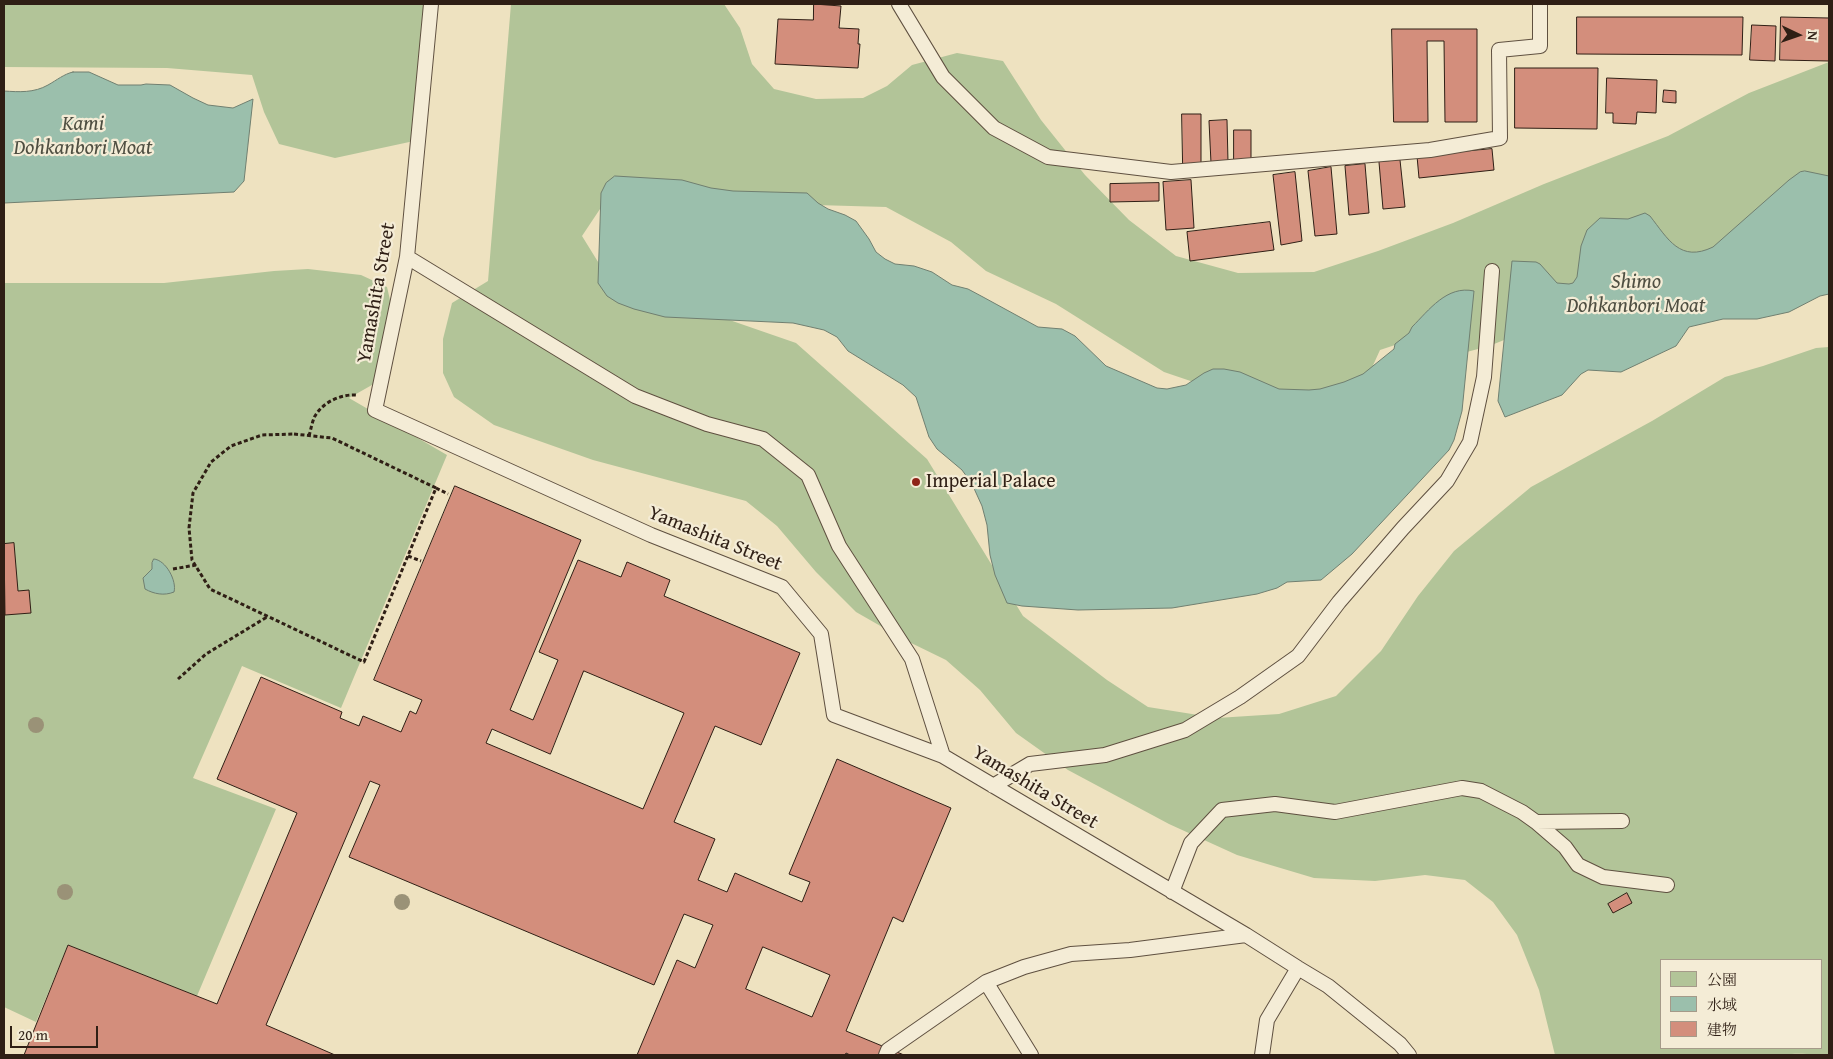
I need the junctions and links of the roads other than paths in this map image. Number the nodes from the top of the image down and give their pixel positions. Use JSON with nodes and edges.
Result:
{"nodes":[{"id":1,"x":431,"y":4,"type":"edge"},
{"id":2,"x":899,"y":4,"type":"edge"},
{"id":3,"x":1540,"y":4,"type":"edge"},
{"id":4,"x":407,"y":257,"type":"junction"},
{"id":5,"x":1492,"y":271,"type":"dead end"},
{"id":6,"x":943,"y":756,"type":"junction"},
{"id":7,"x":993,"y":786,"type":"junction"},
{"id":8,"x":1622,"y":821,"type":"dead end"},
{"id":9,"x":1536,"y":822,"type":"junction"},
{"id":10,"x":1667,"y":885,"type":"dead end"},
{"id":11,"x":1172,"y":892,"type":"junction"},
{"id":12,"x":1246,"y":935,"type":"junction"},
{"id":13,"x":1298,"y":968,"type":"junction"},
{"id":14,"x":986,"y":982,"type":"junction"},
{"id":15,"x":886,"y":1055,"type":"edge"},
{"id":16,"x":1031,"y":1055,"type":"edge"},
{"id":17,"x":1262,"y":1055,"type":"edge"},
{"id":18,"x":1409,"y":1055,"type":"edge"}],
"edges":[{"from":1,"to":4,"type":"lane","name":"Yamashita Street"},
{"from":2,"to":3,"type":"lane"},
{"from":4,"to":6,"type":"lane"},
{"from":4,"to":6,"type":"lane","name":"Yamashita Street"},
{"from":5,"to":7,"type":"lane"},
{"from":6,"to":7,"type":"lane","name":"Yamashita Street"},
{"from":7,"to":11,"type":"lane","name":"Yamashita Street"},
{"from":8,"to":9,"type":"lane"},
{"from":9,"to":10,"type":"lane"},
{"from":9,"to":11,"type":"lane"},
{"from":11,"to":12,"type":"lane","name":"Yamashita Street"},
{"from":12,"to":13,"type":"lane","name":"Yamashita Street"},
{"from":12,"to":14,"type":"lane"},
{"from":13,"to":17,"type":"lane"},
{"from":13,"to":18,"type":"lane","name":"Yamashita Street"},
{"from":14,"to":15,"type":"lane"},
{"from":14,"to":16,"type":"lane"}]}
